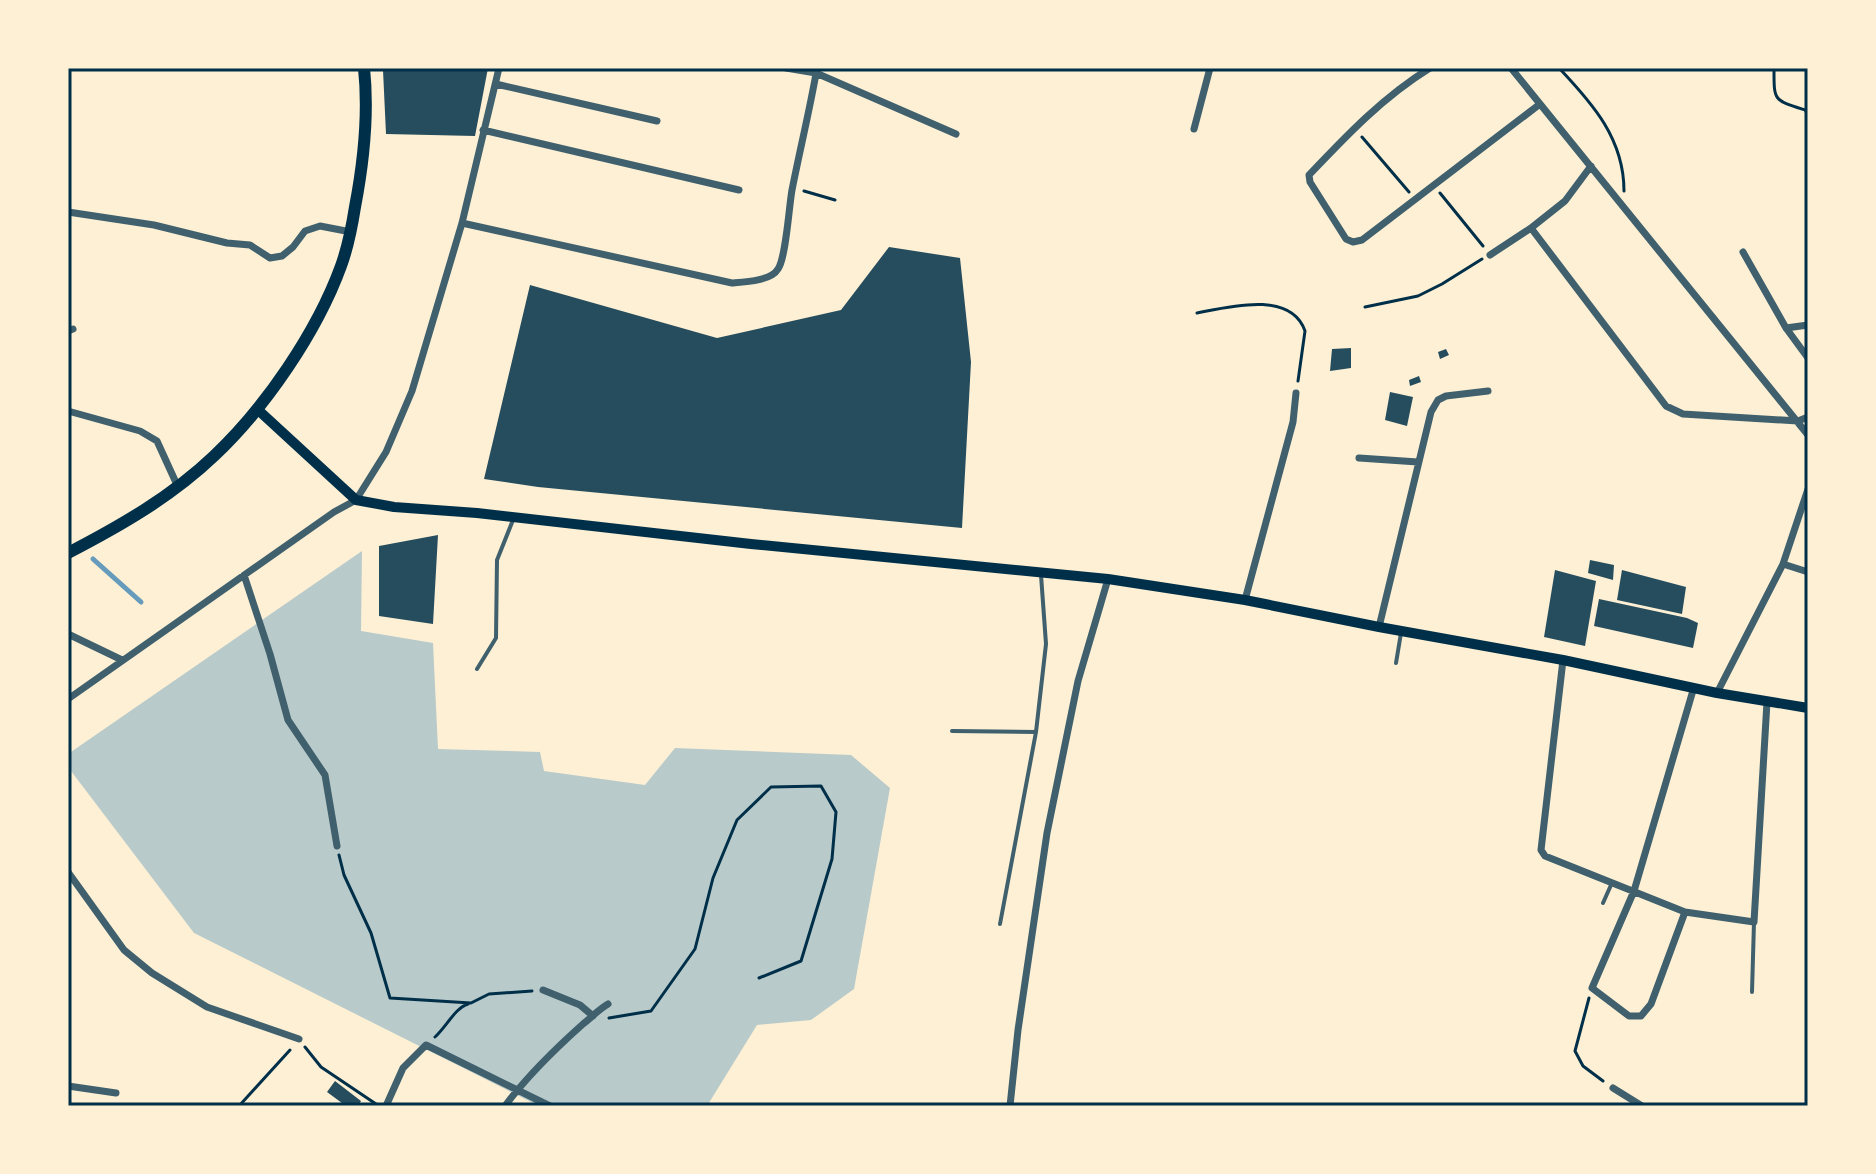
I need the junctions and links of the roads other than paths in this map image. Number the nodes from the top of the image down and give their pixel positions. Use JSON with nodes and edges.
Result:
{"nodes":[{"id":1,"x":364,"y":68,"type":"edge"},
{"id":2,"x":499,"y":68,"type":"edge"},
{"id":3,"x":786,"y":68,"type":"edge"},
{"id":4,"x":1210,"y":68,"type":"edge"},
{"id":5,"x":1430,"y":68,"type":"edge"},
{"id":6,"x":1511,"y":68,"type":"edge"},
{"id":7,"x":817,"y":70,"type":"edge"},
{"id":8,"x":496,"y":84,"type":"junction"},
{"id":9,"x":1540,"y":104,"type":"junction"},
{"id":10,"x":657,"y":121,"type":"dead end"},
{"id":11,"x":1194,"y":129,"type":"dead end"},
{"id":12,"x":483,"y":130,"type":"junction"},
{"id":13,"x":956,"y":134,"type":"dead end"},
{"id":14,"x":1591,"y":166,"type":"junction"},
{"id":15,"x":739,"y":190,"type":"dead end"},
{"id":16,"x":68,"y":212,"type":"edge"},
{"id":17,"x":462,"y":223,"type":"junction"},
{"id":18,"x":1531,"y":228,"type":"junction"},
{"id":19,"x":351,"y":232,"type":"junction"},
{"id":20,"x":1743,"y":252,"type":"dead end"},
{"id":21,"x":1490,"y":255,"type":"road end"},
{"id":22,"x":1808,"y":325,"type":"edge"},
{"id":23,"x":1786,"y":328,"type":"junction"},
{"id":24,"x":1808,"y":358,"type":"edge"},
{"id":25,"x":1488,"y":391,"type":"dead end"},
{"id":26,"x":1296,"y":393,"type":"road end"},
{"id":27,"x":257,"y":409,"type":"junction"},
{"id":28,"x":68,"y":411,"type":"edge"},
{"id":29,"x":1808,"y":417,"type":"edge"},
{"id":30,"x":1798,"y":421,"type":"junction"},
{"id":31,"x":1808,"y":435,"type":"edge"},
{"id":32,"x":1359,"y":458,"type":"dead end"},
{"id":33,"x":1418,"y":462,"type":"junction"},
{"id":34,"x":178,"y":487,"type":"junction"},
{"id":35,"x":1808,"y":489,"type":"edge"},
{"id":36,"x":356,"y":500,"type":"junction"},
{"id":37,"x":514,"y":518,"type":"junction"},
{"id":38,"x":68,"y":553,"type":"edge"},
{"id":39,"x":1783,"y":564,"type":"junction"},
{"id":40,"x":1041,"y":572,"type":"junction"},
{"id":41,"x":1808,"y":572,"type":"edge"},
{"id":42,"x":244,"y":575,"type":"junction"},
{"id":43,"x":1108,"y":579,"type":"junction"},
{"id":44,"x":1245,"y":600,"type":"junction"},
{"id":45,"x":1379,"y":627,"type":"junction"},
{"id":46,"x":1402,"y":631,"type":"junction"},
{"id":47,"x":68,"y":634,"type":"edge"},
{"id":48,"x":122,"y":660,"type":"junction"},
{"id":49,"x":1563,"y":660,"type":"junction"},
{"id":50,"x":1396,"y":663,"type":"dead end"},
{"id":51,"x":477,"y":669,"type":"dead end"},
{"id":52,"x":1694,"y":687,"type":"junction"},
{"id":53,"x":1717,"y":693,"type":"junction"},
{"id":54,"x":68,"y":699,"type":"edge"},
{"id":55,"x":1767,"y":702,"type":"junction"},
{"id":56,"x":1808,"y":708,"type":"edge"},
{"id":57,"x":952,"y":731,"type":"dead end"},
{"id":58,"x":1036,"y":732,"type":"junction"},
{"id":59,"x":337,"y":846,"type":"road end"},
{"id":60,"x":68,"y":872,"type":"edge"},
{"id":61,"x":1612,"y":882,"type":"junction"},
{"id":62,"x":1634,"y":891,"type":"junction"},
{"id":63,"x":1603,"y":903,"type":"dead end"},
{"id":64,"x":1685,"y":912,"type":"junction"},
{"id":65,"x":1754,"y":922,"type":"junction"},
{"id":66,"x":1000,"y":924,"type":"dead end"},
{"id":67,"x":543,"y":990,"type":"road end"},
{"id":68,"x":1752,"y":992,"type":"dead end"},
{"id":69,"x":608,"y":1004,"type":"dead end"},
{"id":70,"x":593,"y":1016,"type":"junction"},
{"id":71,"x":299,"y":1039,"type":"road end"},
{"id":72,"x":68,"y":1086,"type":"edge"},
{"id":73,"x":1613,"y":1088,"type":"road end"},
{"id":74,"x":517,"y":1089,"type":"junction"},
{"id":75,"x":116,"y":1093,"type":"dead end"},
{"id":76,"x":386,"y":1106,"type":"edge"},
{"id":77,"x":505,"y":1106,"type":"edge"},
{"id":78,"x":550,"y":1106,"type":"edge"},
{"id":79,"x":1010,"y":1106,"type":"edge"},
{"id":80,"x":1642,"y":1106,"type":"edge"}],
"edges":[{"from":1,"to":19,"type":"highway"},
{"from":2,"to":8,"type":"street"},
{"from":3,"to":7,"type":"street"},
{"from":4,"to":11,"type":"street"},
{"from":5,"to":9,"type":"street"},
{"from":6,"to":9,"type":"street"},
{"from":7,"to":13,"type":"street"},
{"from":7,"to":17,"type":"street"},
{"from":8,"to":10,"type":"street"},
{"from":8,"to":12,"type":"street"},
{"from":9,"to":14,"type":"street"},
{"from":12,"to":15,"type":"street"},
{"from":12,"to":17,"type":"street"},
{"from":14,"to":18,"type":"street"},
{"from":14,"to":30,"type":"street"},
{"from":16,"to":19,"type":"street"},
{"from":17,"to":36,"type":"street"},
{"from":18,"to":21,"type":"street"},
{"from":18,"to":30,"type":"street"},
{"from":19,"to":27,"type":"highway"},
{"from":20,"to":23,"type":"street"},
{"from":22,"to":23,"type":"street"},
{"from":23,"to":24,"type":"street"},
{"from":25,"to":33,"type":"street"},
{"from":26,"to":44,"type":"street"},
{"from":27,"to":34,"type":"highway"},
{"from":27,"to":36,"type":"main road"},
{"from":28,"to":34,"type":"street"},
{"from":29,"to":30,"type":"street"},
{"from":30,"to":31,"type":"street"},
{"from":32,"to":33,"type":"street"},
{"from":33,"to":45,"type":"street"},
{"from":34,"to":38,"type":"highway"},
{"from":35,"to":39,"type":"street"},
{"from":36,"to":37,"type":"main road"},
{"from":36,"to":42,"type":"street"},
{"from":37,"to":40,"type":"main road"},
{"from":37,"to":51,"type":"lane"},
{"from":39,"to":41,"type":"street"},
{"from":39,"to":53,"type":"street"},
{"from":40,"to":43,"type":"main road"},
{"from":40,"to":58,"type":"lane"},
{"from":42,"to":48,"type":"street"},
{"from":42,"to":59,"type":"street"},
{"from":43,"to":44,"type":"main road"},
{"from":43,"to":79,"type":"street"},
{"from":44,"to":45,"type":"main road"},
{"from":45,"to":46,"type":"main road"},
{"from":46,"to":49,"type":"main road"},
{"from":46,"to":50,"type":"lane"},
{"from":47,"to":48,"type":"street"},
{"from":48,"to":54,"type":"street"},
{"from":49,"to":52,"type":"main road"},
{"from":49,"to":61,"type":"street"},
{"from":52,"to":53,"type":"main road"},
{"from":52,"to":62,"type":"street"},
{"from":53,"to":55,"type":"main road"},
{"from":55,"to":56,"type":"main road"},
{"from":55,"to":65,"type":"street"},
{"from":57,"to":58,"type":"lane"},
{"from":58,"to":66,"type":"lane"},
{"from":60,"to":71,"type":"street"},
{"from":61,"to":62,"type":"street"},
{"from":61,"to":63,"type":"lane"},
{"from":62,"to":64,"type":"street"},
{"from":62,"to":64,"type":"street"},
{"from":64,"to":65,"type":"street"},
{"from":65,"to":68,"type":"lane"},
{"from":67,"to":70,"type":"street"},
{"from":69,"to":70,"type":"street"},
{"from":70,"to":74,"type":"street"},
{"from":72,"to":75,"type":"street"},
{"from":73,"to":80,"type":"street"},
{"from":74,"to":76,"type":"street"},
{"from":74,"to":77,"type":"street"},
{"from":74,"to":78,"type":"street"}]}
